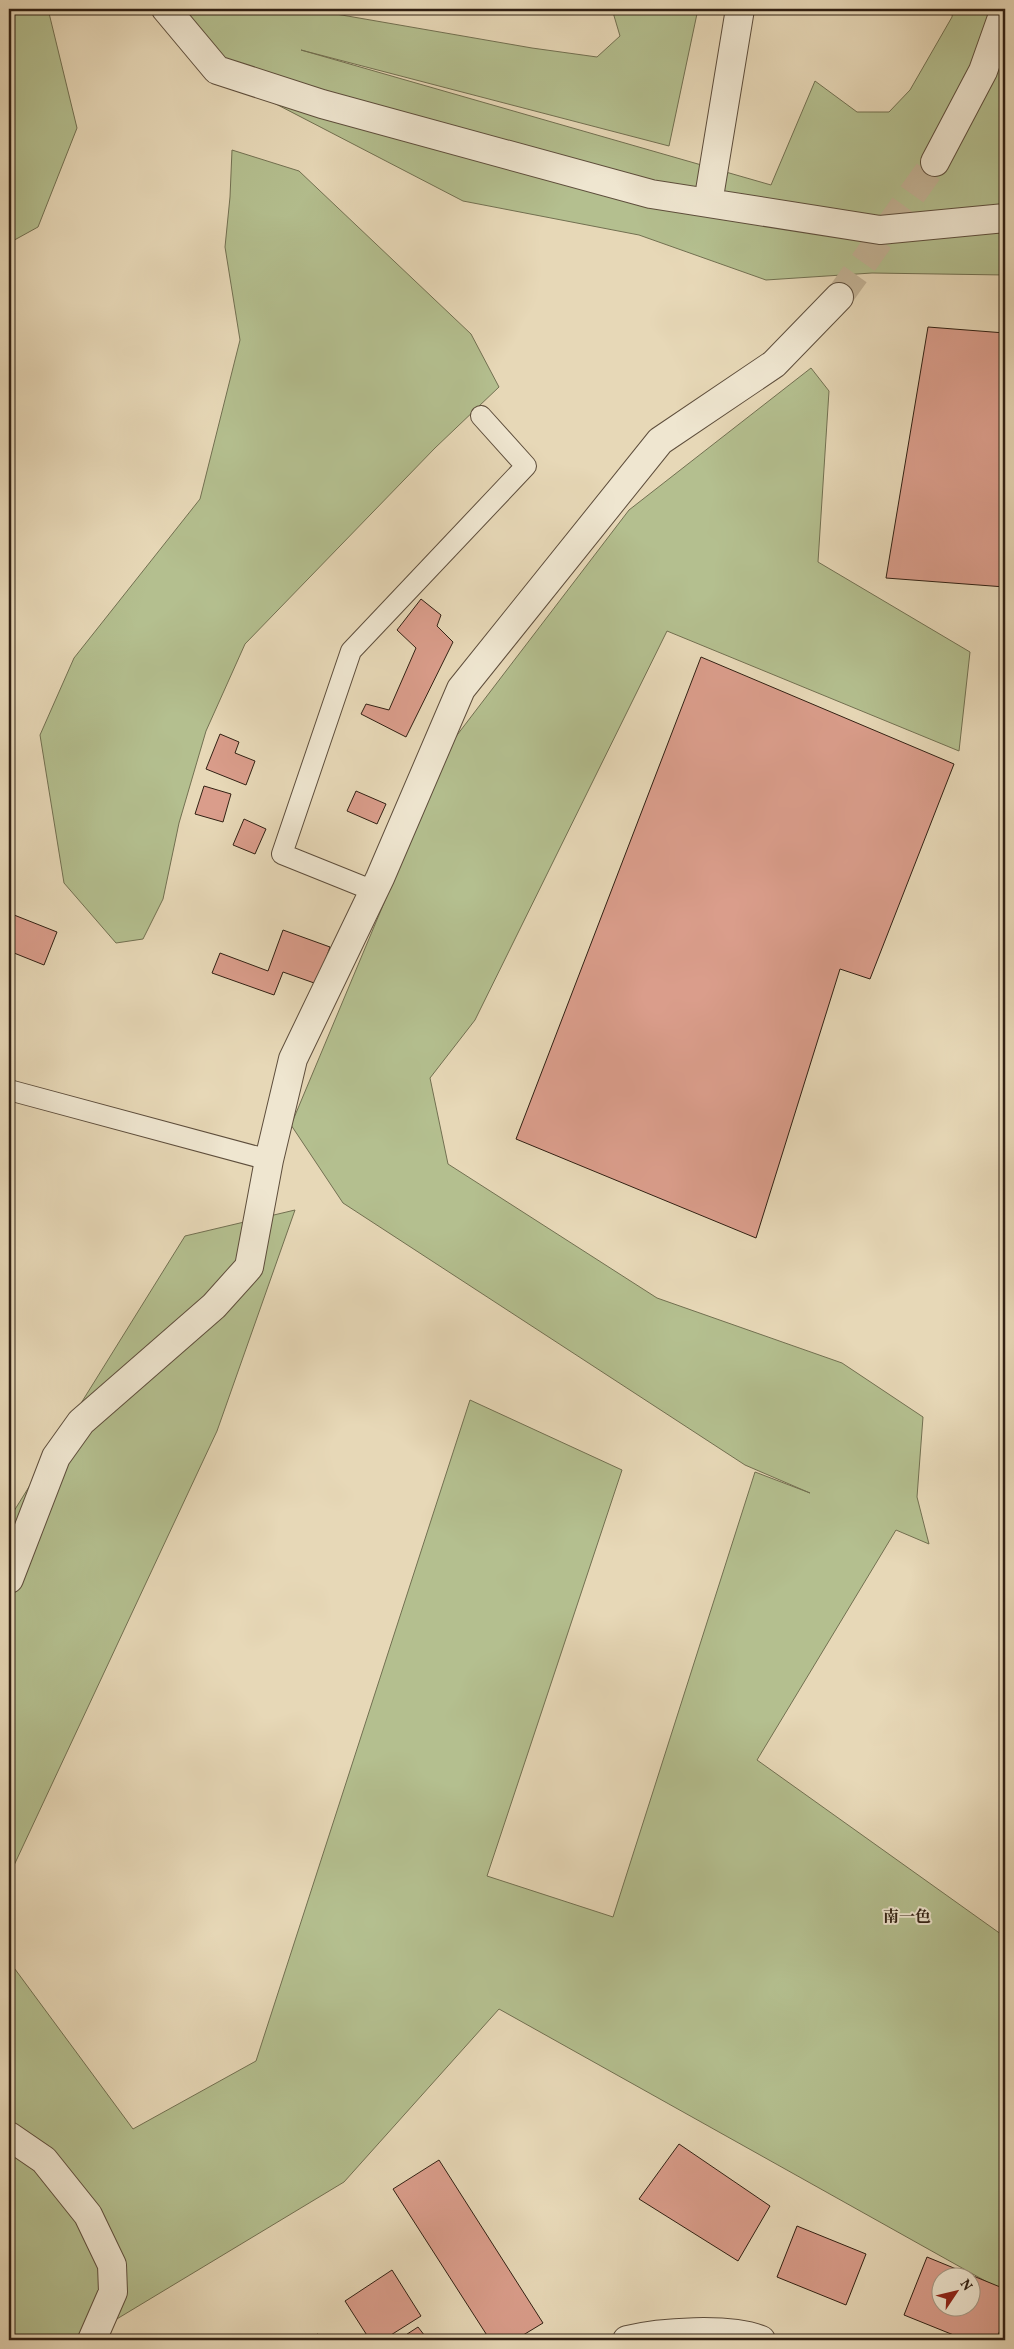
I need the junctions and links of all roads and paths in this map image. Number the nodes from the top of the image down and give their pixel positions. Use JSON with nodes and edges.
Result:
{"nodes":[{"id":1,"x":166,"y":9,"type":"edge"},
{"id":2,"x":740,"y":9,"type":"edge"},
{"id":3,"x":1005,"y":9,"type":"edge"},
{"id":4,"x":935,"y":162,"type":"tunnel mouth"},
{"id":5,"x":708,"y":204,"type":"junction"},
{"id":6,"x":1005,"y":218,"type":"edge"},
{"id":7,"x":839,"y":297,"type":"tunnel mouth"},
{"id":8,"x":481,"y":416,"type":"dead end"},
{"id":9,"x":374,"y":891,"type":"junction"},
{"id":10,"x":9,"y":1090,"type":"edge"},
{"id":11,"x":269,"y":1160,"type":"junction"},
{"id":12,"x":9,"y":1578,"type":"edge"},
{"id":13,"x":9,"y":2136,"type":"edge"},
{"id":14,"x":92,"y":2340,"type":"edge"},
{"id":15,"x":627,"y":2340,"type":"edge"},
{"id":16,"x":761,"y":2340,"type":"edge"}],
"edges":[{"from":1,"to":5,"type":"street"},
{"from":2,"to":5,"type":"street"},
{"from":3,"to":4,"type":"street"},
{"from":5,"to":6,"type":"street"},
{"from":7,"to":9,"type":"street"},
{"from":8,"to":9,"type":"lane"},
{"from":9,"to":11,"type":"street"},
{"from":10,"to":11,"type":"lane"},
{"from":11,"to":12,"type":"street"},
{"from":13,"to":14,"type":"street"},
{"from":15,"to":16,"type":"street"}]}
